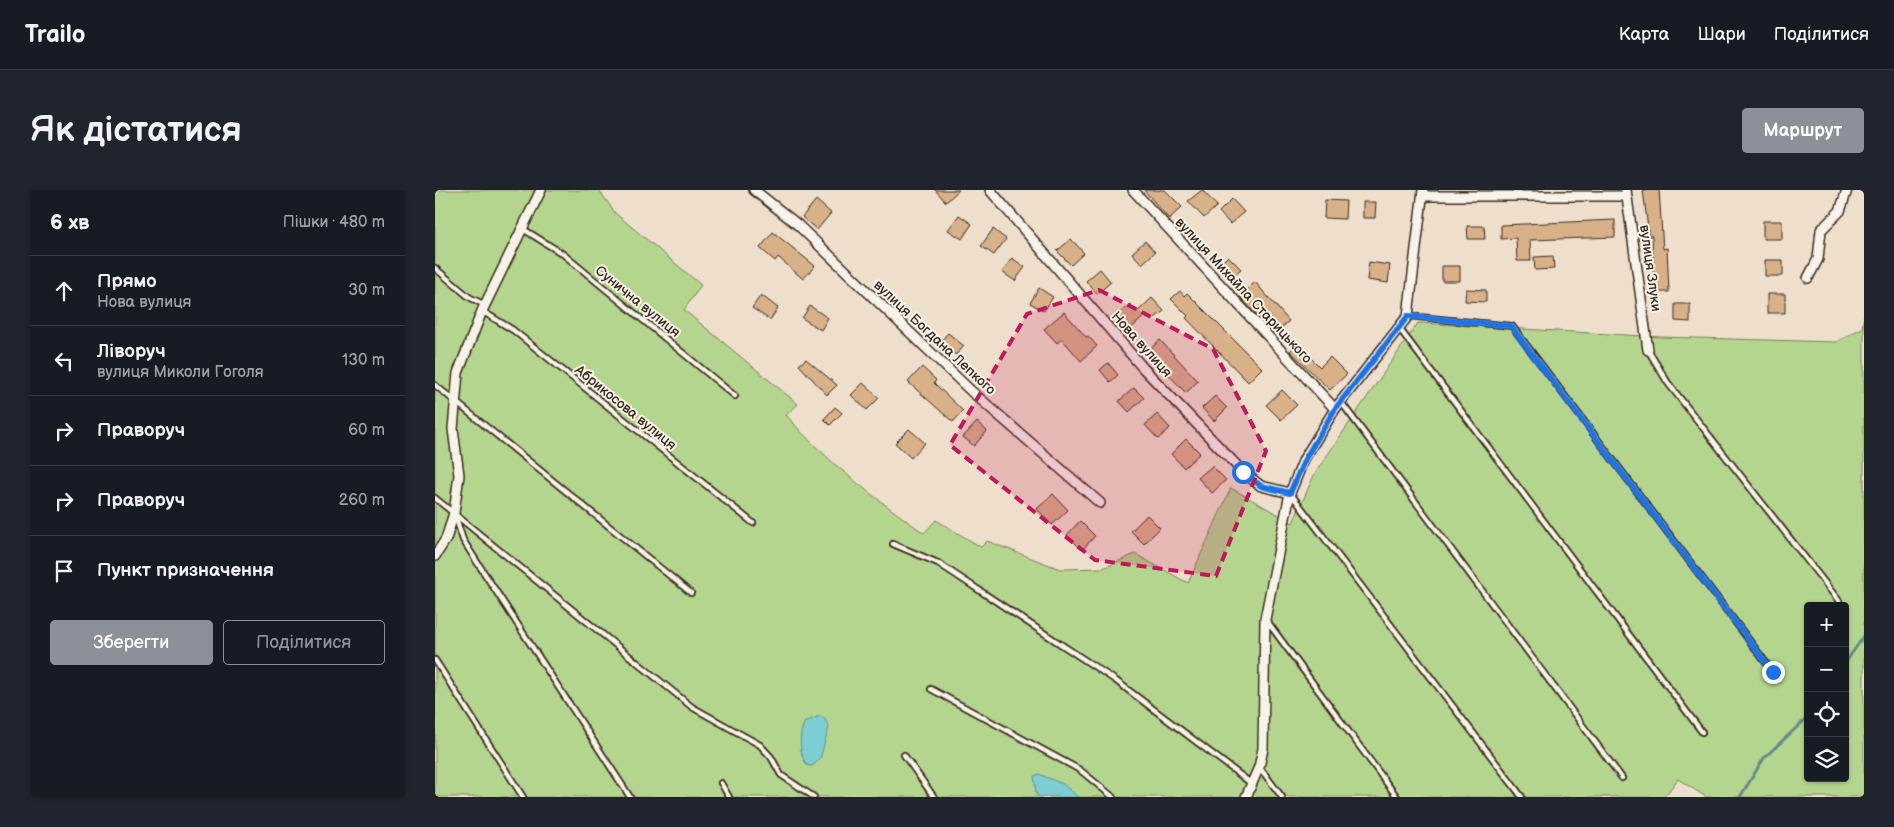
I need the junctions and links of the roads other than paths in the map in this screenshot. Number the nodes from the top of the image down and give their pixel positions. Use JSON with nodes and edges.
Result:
{"nodes":[{"id":1,"x":541,"y":190,"type":"edge"},
{"id":2,"x":753,"y":190,"type":"edge"},
{"id":3,"x":990,"y":190,"type":"edge"},
{"id":4,"x":1133,"y":190,"type":"edge"},
{"id":5,"x":1847,"y":190,"type":"edge"},
{"id":6,"x":1423,"y":193,"type":"edge"},
{"id":7,"x":1627,"y":193,"type":"edge"},
{"id":8,"x":523,"y":229,"type":"junction"},
{"id":9,"x":435,"y":268,"type":"edge"},
{"id":10,"x":1808,"y":278,"type":"dead end"},
{"id":11,"x":484,"y":308,"type":"junction"},
{"id":12,"x":1408,"y":316,"type":"junction"},
{"id":13,"x":1399,"y":328,"type":"junction"},
{"id":14,"x":1648,"y":350,"type":"joint"},
{"id":15,"x":435,"y":385,"type":"edge"},
{"id":16,"x":735,"y":396,"type":"dead end"},
{"id":17,"x":454,"y":401,"type":"junction"},
{"id":18,"x":1338,"y":406,"type":"junction"},
{"id":19,"x":1290,"y":493,"type":"junction"},
{"id":20,"x":435,"y":498,"type":"edge"},
{"id":21,"x":1099,"y":504,"type":"dead end"},
{"id":22,"x":454,"y":513,"type":"junction"},
{"id":23,"x":753,"y":523,"type":"dead end"},
{"id":24,"x":893,"y":544,"type":"dead end"},
{"id":25,"x":435,"y":556,"type":"edge"},
{"id":26,"x":691,"y":593,"type":"dead end"},
{"id":27,"x":1839,"y":601,"type":"dead end"},
{"id":28,"x":1265,"y":619,"type":"junction"},
{"id":29,"x":435,"y":660,"type":"edge"},
{"id":30,"x":1773,"y":672,"type":"dead end"},
{"id":31,"x":931,"y":689,"type":"dead end"},
{"id":32,"x":1702,"y":732,"type":"dead end"},
{"id":33,"x":903,"y":755,"type":"dead end"},
{"id":34,"x":1259,"y":767,"type":"junction"},
{"id":35,"x":1622,"y":778,"type":"dead end"},
{"id":36,"x":721,"y":784,"type":"dead end"},
{"id":37,"x":1252,"y":784,"type":"junction"},
{"id":38,"x":523,"y":797,"type":"edge"},
{"id":39,"x":630,"y":797,"type":"edge"},
{"id":40,"x":729,"y":797,"type":"edge"},
{"id":41,"x":814,"y":797,"type":"edge"},
{"id":42,"x":934,"y":797,"type":"edge"},
{"id":43,"x":1113,"y":797,"type":"edge"},
{"id":44,"x":1246,"y":797,"type":"edge"},
{"id":45,"x":1282,"y":797,"type":"edge"},
{"id":46,"x":1397,"y":797,"type":"edge"},
{"id":47,"x":1522,"y":797,"type":"edge"}],
"edges":[{"from":1,"to":8,"type":"street"},
{"from":2,"to":21,"type":"street","name":"вулиця Богдана Лепкого"},
{"from":3,"to":19,"type":"street","name":"Нова вулиця"},
{"from":4,"to":18,"type":"street","name":"вулиця Михайла Старицького"},
{"from":5,"to":10,"type":"street"},
{"from":6,"to":7,"type":"street"},
{"from":6,"to":12,"type":"street"},
{"from":7,"to":14,"type":"street","name":"вулиця Злуки"},
{"from":8,"to":11,"type":"street"},
{"from":8,"to":16,"type":"lane","name":"Сунична вулиця"},
{"from":9,"to":11,"type":"lane","name":"Абрикосова вулиця"},
{"from":11,"to":17,"type":"street"},
{"from":11,"to":23,"type":"lane","name":"Абрикосова вулиця"},
{"from":12,"to":13,"type":"street"},
{"from":12,"to":30,"type":"lane"},
{"from":13,"to":18,"type":"street"},
{"from":13,"to":32,"type":"lane"},
{"from":14,"to":27,"type":"lane"},
{"from":15,"to":17,"type":"lane"},
{"from":17,"to":22,"type":"street"},
{"from":17,"to":26,"type":"lane"},
{"from":18,"to":19,"type":"street"},
{"from":18,"to":35,"type":"lane"},
{"from":19,"to":28,"type":"street"},
{"from":19,"to":47,"type":"lane"},
{"from":20,"to":22,"type":"lane"},
{"from":22,"to":25,"type":"street"},
{"from":22,"to":39,"type":"lane"},
{"from":22,"to":41,"type":"lane"},
{"from":24,"to":37,"type":"lane"},
{"from":28,"to":34,"type":"street"},
{"from":28,"to":46,"type":"lane"},
{"from":29,"to":38,"type":"lane"},
{"from":31,"to":43,"type":"lane"},
{"from":33,"to":42,"type":"lane"},
{"from":34,"to":37,"type":"street"},
{"from":34,"to":45,"type":"lane"},
{"from":36,"to":40,"type":"lane"},
{"from":37,"to":44,"type":"street"}]}
